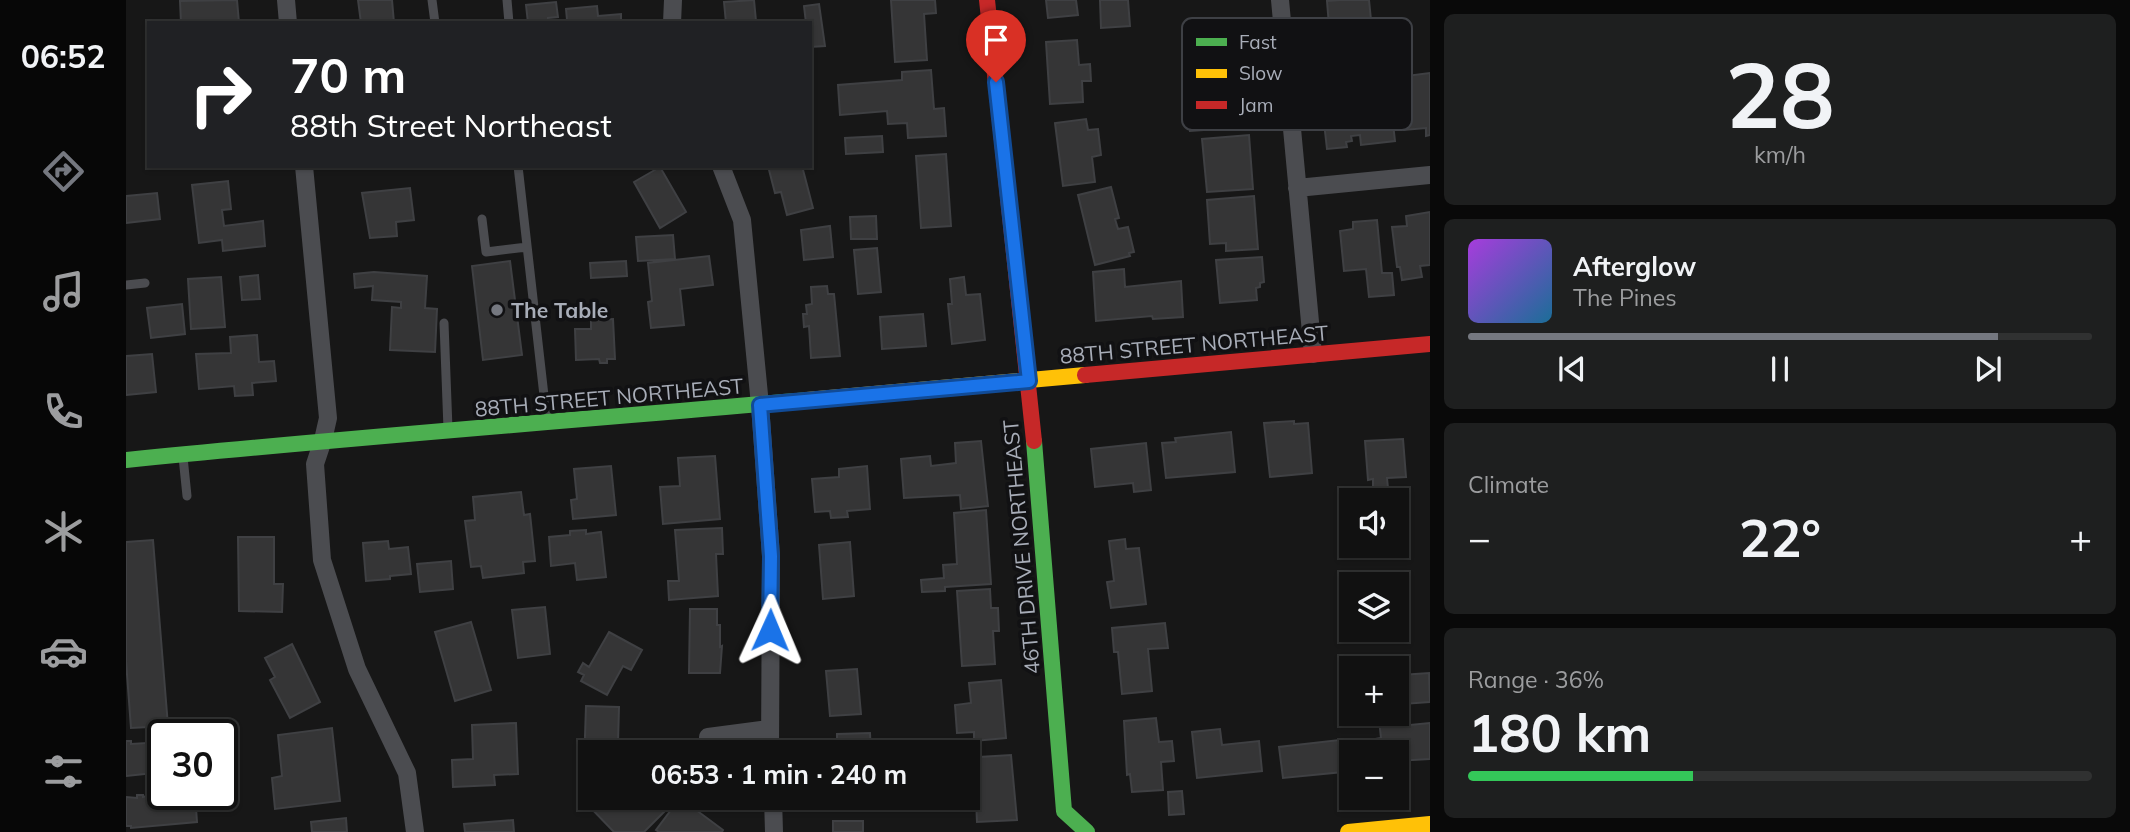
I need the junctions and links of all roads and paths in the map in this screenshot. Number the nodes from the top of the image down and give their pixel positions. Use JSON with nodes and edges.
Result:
{"nodes":[{"id":1,"x":286,"y":0,"type":"edge"},
{"id":2,"x":432,"y":0,"type":"edge"},
{"id":3,"x":507,"y":0,"type":"edge"},
{"id":4,"x":673,"y":0,"type":"edge"},
{"id":5,"x":987,"y":0,"type":"edge"},
{"id":6,"x":1280,"y":0,"type":"edge"},
{"id":7,"x":1282,"y":18,"type":"edge"},
{"id":8,"x":288,"y":21,"type":"edge"},
{"id":9,"x":435,"y":21,"type":"edge"},
{"id":10,"x":509,"y":21,"type":"edge"},
{"id":11,"x":672,"y":21,"type":"edge"},
{"id":12,"x":1292,"y":130,"type":"edge"},
{"id":13,"x":304,"y":168,"type":"edge"},
{"id":14,"x":518,"y":168,"type":"edge"},
{"id":15,"x":722,"y":168,"type":"edge"},
{"id":16,"x":1430,"y":175,"type":"edge"},
{"id":17,"x":1297,"y":188,"type":"junction"},
{"id":18,"x":482,"y":219,"type":"dead end"},
{"id":19,"x":527,"y":247,"type":"junction"},
{"id":20,"x":145,"y":283,"type":"dead end"},
{"id":21,"x":126,"y":285,"type":"edge"},
{"id":22,"x":444,"y":323,"type":"dead end"},
{"id":23,"x":1430,"y":344,"type":"edge"},
{"id":24,"x":1313,"y":354,"type":"junction"},
{"id":25,"x":1029,"y":381,"type":"junction"},
{"id":26,"x":760,"y":405,"type":"junction"},
{"id":27,"x":547,"y":424,"type":"junction"},
{"id":28,"x":448,"y":431,"type":"junction"},
{"id":29,"x":323,"y":440,"type":"junction"},
{"id":30,"x":183,"y":455,"type":"junction"},
{"id":31,"x":126,"y":460,"type":"edge"},
{"id":32,"x":187,"y":496,"type":"dead end"},
{"id":33,"x":769,"y":729,"type":"junction"},
{"id":34,"x":708,"y":737,"type":"dead end"},
{"id":35,"x":769,"y":740,"type":"edge"},
{"id":36,"x":773,"y":810,"type":"edge"},
{"id":37,"x":1430,"y":824,"type":"edge"},
{"id":38,"x":415,"y":832,"type":"edge"},
{"id":39,"x":774,"y":832,"type":"edge"},
{"id":40,"x":1086,"y":832,"type":"edge"},
{"id":41,"x":1348,"y":832,"type":"edge"}],
"edges":[{"from":1,"to":8,"type":"street"},
{"from":2,"to":9,"type":"lane"},
{"from":3,"to":10,"type":"lane"},
{"from":4,"to":11,"type":"street"},
{"from":5,"to":25,"type":"main road","name":"46TH DRIVE NORTHEAST"},
{"from":6,"to":7,"type":"street"},
{"from":12,"to":17,"type":"street"},
{"from":13,"to":29,"type":"street"},
{"from":14,"to":19,"type":"lane"},
{"from":15,"to":26,"type":"street"},
{"from":16,"to":17,"type":"street"},
{"from":17,"to":24,"type":"street"},
{"from":18,"to":19,"type":"lane"},
{"from":19,"to":27,"type":"lane"},
{"from":20,"to":21,"type":"lane"},
{"from":22,"to":28,"type":"lane"},
{"from":23,"to":24,"type":"main road","name":"88TH STREET NORTHEAST"},
{"from":24,"to":25,"type":"main road","name":"88TH STREET NORTHEAST"},
{"from":25,"to":26,"type":"main road","name":"88TH STREET NORTHEAST"},
{"from":25,"to":40,"type":"main road","name":"46TH DRIVE NORTHEAST"},
{"from":26,"to":27,"type":"main road","name":"88TH STREET NORTHEAST"},
{"from":26,"to":33,"type":"street"},
{"from":27,"to":28,"type":"main road","name":"88TH STREET NORTHEAST"},
{"from":28,"to":29,"type":"main road","name":"88TH STREET NORTHEAST"},
{"from":29,"to":30,"type":"main road","name":"88TH STREET NORTHEAST"},
{"from":29,"to":38,"type":"street"},
{"from":30,"to":31,"type":"main road","name":"88TH STREET NORTHEAST"},
{"from":30,"to":32,"type":"lane"},
{"from":33,"to":34,"type":"street"},
{"from":33,"to":35,"type":"street"},
{"from":36,"to":39,"type":"street"},
{"from":37,"to":41,"type":"main road"}]}
